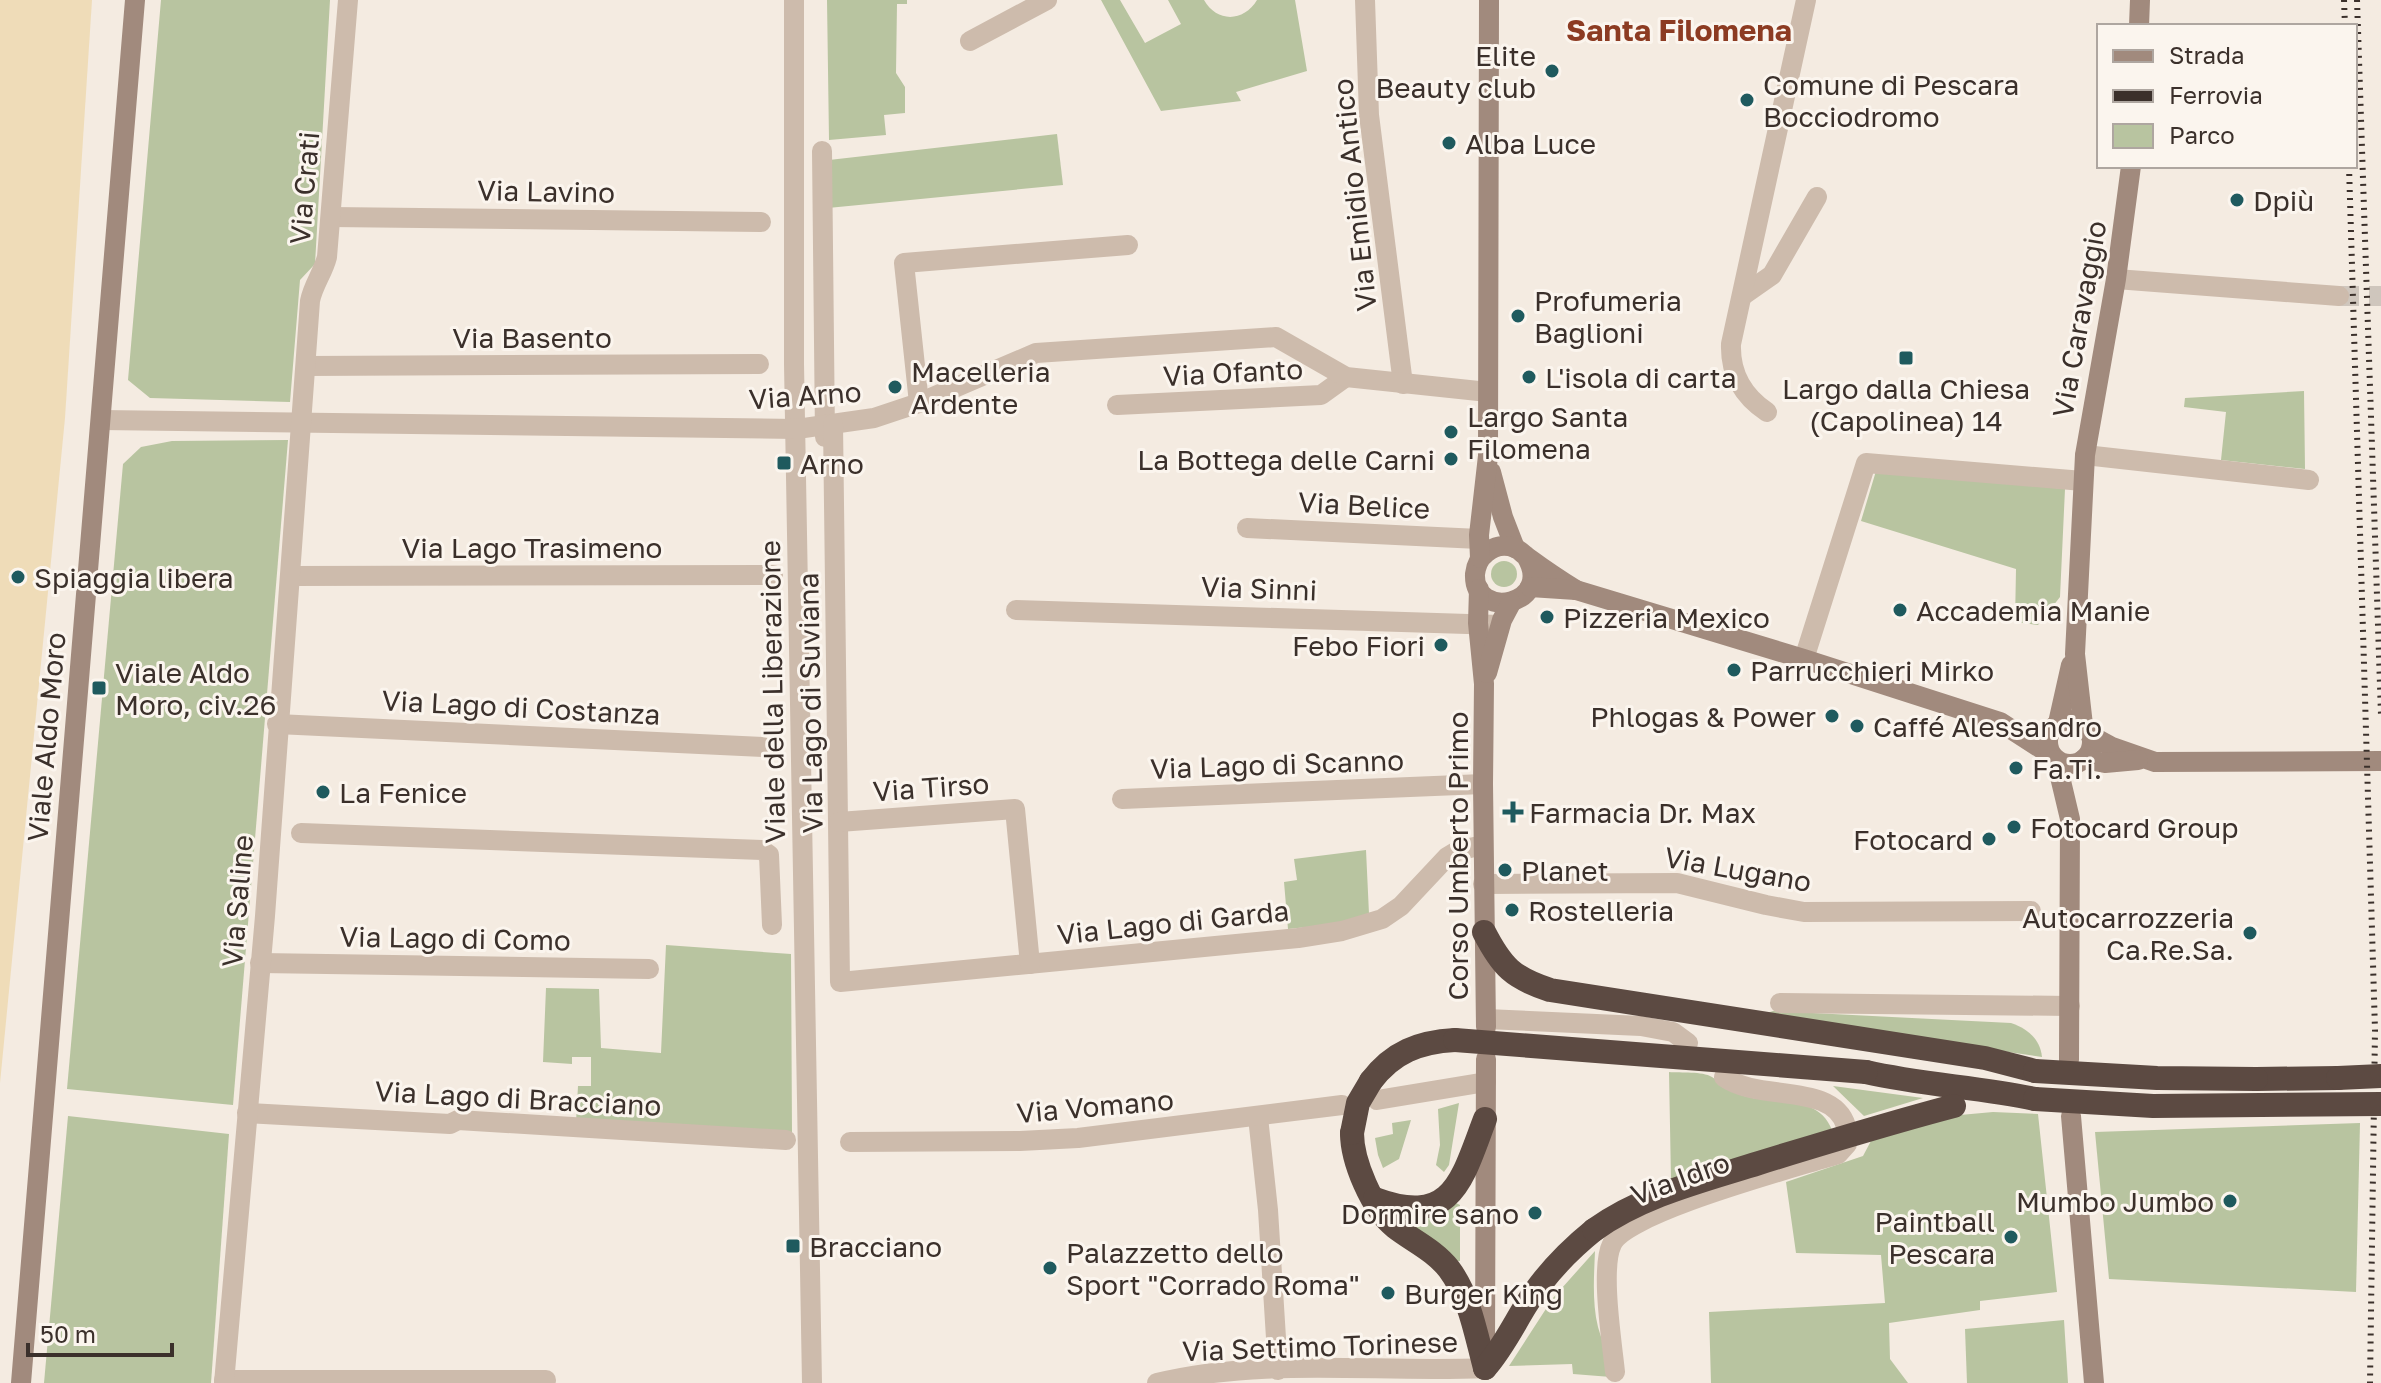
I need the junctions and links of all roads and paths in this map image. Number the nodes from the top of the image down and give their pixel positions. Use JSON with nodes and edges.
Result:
{"nodes":[{"id":1,"x":135,"y":0,"type":"edge"},
{"id":2,"x":348,"y":0,"type":"edge"},
{"id":3,"x":794,"y":0,"type":"edge"},
{"id":4,"x":1047,"y":0,"type":"edge"},
{"id":5,"x":1365,"y":0,"type":"edge"},
{"id":6,"x":1489,"y":0,"type":"edge"},
{"id":7,"x":1806,"y":0,"type":"edge"},
{"id":8,"x":2140,"y":0,"type":"edge"},
{"id":9,"x":2139,"y":24,"type":"edge"},
{"id":10,"x":970,"y":41,"type":"dead end"},
{"id":11,"x":822,"y":151,"type":"dead end"},
{"id":12,"x":2131,"y":168,"type":"edge"},
{"id":13,"x":1817,"y":197,"type":"dead end"},
{"id":14,"x":331,"y":217,"type":"junction"},
{"id":15,"x":761,"y":222,"type":"dead end"},
{"id":16,"x":1128,"y":245,"type":"dead end"},
{"id":17,"x":2116,"y":279,"type":"junction"},
{"id":18,"x":1742,"y":296,"type":"junction"},
{"id":19,"x":2339,"y":296,"type":"tunnel mouth"},
{"id":20,"x":759,"y":364,"type":"dead end"},
{"id":21,"x":306,"y":366,"type":"junction"},
{"id":22,"x":1346,"y":377,"type":"junction"},
{"id":23,"x":1403,"y":384,"type":"junction"},
{"id":24,"x":1488,"y":392,"type":"junction"},
{"id":25,"x":919,"y":403,"type":"junction"},
{"id":26,"x":1117,"y":405,"type":"dead end"},
{"id":27,"x":1767,"y":412,"type":"dead end"},
{"id":28,"x":101,"y":420,"type":"junction"},
{"id":29,"x":300,"y":424,"type":"junction"},
{"id":30,"x":829,"y":424,"type":"junction"},
{"id":31,"x":797,"y":429,"type":"junction"},
{"id":32,"x":2085,"y":455,"type":"junction"},
{"id":33,"x":1488,"y":461,"type":"junction"},
{"id":34,"x":2309,"y":480,"type":"dead end"},
{"id":35,"x":2083,"y":481,"type":"junction"},
{"id":36,"x":1247,"y":528,"type":"dead end"},
{"id":37,"x":1479,"y":548,"type":"junction"},
{"id":38,"x":1520,"y":552,"type":"junction"},
{"id":39,"x":826,"y":573,"type":"dead end"},
{"id":40,"x":773,"y":575,"type":"dead end"},
{"id":41,"x":291,"y":576,"type":"junction"},
{"id":42,"x":1530,"y":587,"type":"junction"},
{"id":43,"x":1479,"y":589,"type":"junction"},
{"id":44,"x":1576,"y":590,"type":"junction"},
{"id":45,"x":1511,"y":603,"type":"junction"},
{"id":46,"x":1016,"y":610,"type":"dead end"},
{"id":47,"x":1478,"y":623,"type":"junction"},
{"id":48,"x":1500,"y":625,"type":"junction"},
{"id":49,"x":2075,"y":654,"type":"junction"},
{"id":50,"x":1804,"y":659,"type":"junction"},
{"id":51,"x":1484,"y":684,"type":"junction"},
{"id":52,"x":2000,"y":722,"type":"junction"},
{"id":53,"x":277,"y":724,"type":"junction"},
{"id":54,"x":2057,"y":724,"type":"junction"},
{"id":55,"x":2087,"y":730,"type":"junction"},
{"id":56,"x":763,"y":747,"type":"dead end"},
{"id":57,"x":2067,"y":759,"type":"junction"},
{"id":58,"x":2142,"y":759,"type":"junction"},
{"id":59,"x":2381,"y":761,"type":"edge"},
{"id":60,"x":1483,"y":784,"type":"junction"},
{"id":61,"x":1122,"y":799,"type":"dead end"},
{"id":62,"x":839,"y":822,"type":"junction"},
{"id":63,"x":301,"y":833,"type":"dead end"},
{"id":64,"x":1483,"y":845,"type":"junction"},
{"id":65,"x":1483,"y":884,"type":"junction"},
{"id":66,"x":2031,"y":911,"type":"dead end"},
{"id":67,"x":772,"y":925,"type":"dead end"},
{"id":68,"x":1484,"y":932,"type":"junction"},
{"id":69,"x":260,"y":963,"type":"junction"},
{"id":70,"x":1030,"y":964,"type":"junction"},
{"id":71,"x":649,"y":969,"type":"dead end"},
{"id":72,"x":840,"y":982,"type":"joint"},
{"id":73,"x":1780,"y":1003,"type":"dead end"},
{"id":74,"x":2070,"y":1006,"type":"junction"},
{"id":75,"x":1688,"y":1043,"type":"dead end"},
{"id":76,"x":1486,"y":1059,"type":"dead end"},
{"id":77,"x":2069,"y":1060,"type":"dead end"},
{"id":78,"x":2035,"y":1071,"type":"junction"},
{"id":79,"x":2381,"y":1076,"type":"edge"},
{"id":80,"x":1724,"y":1077,"type":"dead end"},
{"id":81,"x":1486,"y":1082,"type":"junction"},
{"id":82,"x":1955,"y":1089,"type":"junction"},
{"id":83,"x":1374,"y":1091,"type":"junction"},
{"id":84,"x":2381,"y":1104,"type":"edge"},
{"id":85,"x":1342,"y":1105,"type":"dead end"},
{"id":86,"x":247,"y":1113,"type":"junction"},
{"id":87,"x":2071,"y":1116,"type":"dead end"},
{"id":88,"x":1258,"y":1117,"type":"junction"},
{"id":89,"x":1485,"y":1119,"type":"junction"},
{"id":90,"x":786,"y":1140,"type":"dead end"},
{"id":91,"x":850,"y":1142,"type":"dead end"},
{"id":92,"x":1375,"y":1199,"type":"junction"},
{"id":93,"x":1485,"y":1368,"type":"junction"},
{"id":94,"x":1278,"y":1370,"type":"junction"},
{"id":95,"x":1615,"y":1372,"type":"dead end"},
{"id":96,"x":546,"y":1380,"type":"dead end"},
{"id":97,"x":224,"y":1381,"type":"edge"},
{"id":98,"x":21,"y":1383,"type":"edge"},
{"id":99,"x":812,"y":1383,"type":"edge"},
{"id":100,"x":1157,"y":1383,"type":"edge"},
{"id":101,"x":2094,"y":1383,"type":"edge"}],
"edges":[{"from":1,"to":28,"type":"street","name":"Viale Aldo Moro"},
{"from":2,"to":14,"type":"street","name":"Via Crati"},
{"from":3,"to":31,"type":"street","name":"Viale della Liberazione"},
{"from":4,"to":10,"type":"street"},
{"from":5,"to":23,"type":"street","name":"Via Emidio Antico"},
{"from":6,"to":24,"type":"street"},
{"from":7,"to":18,"type":"street"},
{"from":8,"to":9,"type":"street"},
{"from":11,"to":30,"type":"street","name":"Viale della Liberazione"},
{"from":12,"to":17,"type":"street","name":"Via Caravaggio"},
{"from":13,"to":18,"type":"street"},
{"from":14,"to":15,"type":"street","name":"Via Lavino"},
{"from":14,"to":21,"type":"street","name":"Via Crati"},
{"from":16,"to":25,"type":"street"},
{"from":17,"to":19,"type":"street"},
{"from":17,"to":32,"type":"street","name":"Via Caravaggio"},
{"from":18,"to":27,"type":"street"},
{"from":20,"to":21,"type":"street","name":"Via Basento"},
{"from":21,"to":29,"type":"street","name":"Via Crati"},
{"from":22,"to":23,"type":"street","name":"Via Arno"},
{"from":22,"to":25,"type":"street","name":"Via Arno"},
{"from":22,"to":26,"type":"street","name":"Via Ofanto"},
{"from":23,"to":24,"type":"street","name":"Via Arno"},
{"from":24,"to":33,"type":"street"},
{"from":25,"to":30,"type":"street","name":"Via Arno"},
{"from":28,"to":29,"type":"street","name":"Via Arno"},
{"from":28,"to":98,"type":"street","name":"Viale Aldo Moro"},
{"from":29,"to":31,"type":"street","name":"Via Arno"},
{"from":29,"to":41,"type":"street","name":"Via Saline"},
{"from":30,"to":31,"type":"street","name":"Via Arno"},
{"from":30,"to":39,"type":"street","name":"Viale della Liberazione"},
{"from":30,"to":62,"type":"street","name":"Via Lago di Suviana"},
{"from":31,"to":99,"type":"street","name":"Viale della Liberazione"},
{"from":32,"to":34,"type":"street"},
{"from":32,"to":35,"type":"street","name":"Via Caravaggio"},
{"from":33,"to":37,"type":"street"},
{"from":33,"to":38,"type":"street"},
{"from":35,"to":49,"type":"street","name":"Via Caravaggio"},
{"from":35,"to":50,"type":"street"},
{"from":36,"to":37,"type":"street","name":"Via Belice"},
{"from":37,"to":38,"type":"street"},
{"from":37,"to":43,"type":"street"},
{"from":38,"to":42,"type":"street"},
{"from":38,"to":44,"type":"street"},
{"from":40,"to":41,"type":"street","name":"Via Lago Trasimeno"},
{"from":41,"to":53,"type":"street","name":"Via Saline"},
{"from":42,"to":44,"type":"street"},
{"from":42,"to":45,"type":"street"},
{"from":43,"to":45,"type":"street"},
{"from":43,"to":47,"type":"street","name":"Corso Umberto Primo"},
{"from":44,"to":50,"type":"street"},
{"from":45,"to":48,"type":"street","name":"Corso Umberto Primo"},
{"from":46,"to":47,"type":"street","name":"Via Sinni"},
{"from":47,"to":48,"type":"street","name":"Via Sinni"},
{"from":47,"to":51,"type":"street","name":"Corso Umberto Primo"},
{"from":48,"to":51,"type":"street","name":"Corso Umberto Primo"},
{"from":49,"to":54,"type":"street","name":"Via Caravaggio"},
{"from":49,"to":55,"type":"street","name":"Via Caravaggio"},
{"from":50,"to":52,"type":"street"},
{"from":51,"to":60,"type":"street","name":"Corso Umberto Primo"},
{"from":52,"to":54,"type":"street"},
{"from":52,"to":57,"type":"street"},
{"from":53,"to":56,"type":"street","name":"Via Lago di Costanza"},
{"from":53,"to":69,"type":"street","name":"Via Saline"},
{"from":54,"to":55,"type":"street"},
{"from":54,"to":57,"type":"street"},
{"from":55,"to":57,"type":"street"},
{"from":55,"to":58,"type":"street"},
{"from":57,"to":58,"type":"street"},
{"from":57,"to":74,"type":"street"},
{"from":58,"to":59,"type":"street"},
{"from":60,"to":61,"type":"street","name":"Via Lago di Scanno"},
{"from":60,"to":64,"type":"street","name":"Corso Umberto Primo"},
{"from":62,"to":70,"type":"street","name":"Via Tirso"},
{"from":62,"to":72,"type":"street","name":"Via Lago di Suviana"},
{"from":63,"to":67,"type":"street"},
{"from":64,"to":65,"type":"street","name":"Corso Umberto Primo"},
{"from":64,"to":70,"type":"street","name":"Via Lago di Garda"},
{"from":65,"to":66,"type":"street","name":"Via Lugano"},
{"from":65,"to":68,"type":"street","name":"Corso Umberto Primo"},
{"from":68,"to":75,"type":"street","name":"Corso Umberto Primo"},
{"from":68,"to":78,"type":"highway"},
{"from":69,"to":71,"type":"street","name":"Via Lago di Como"},
{"from":69,"to":86,"type":"street","name":"Via Saline"},
{"from":70,"to":72,"type":"street","name":"Via Lago di Garda"},
{"from":73,"to":74,"type":"street"},
{"from":74,"to":77,"type":"street"},
{"from":76,"to":81,"type":"street"},
{"from":78,"to":79,"type":"highway","bridge":true},
{"from":78,"to":82,"type":"highway"},
{"from":80,"to":95,"type":"street","name":"Via Idro"},
{"from":81,"to":83,"type":"street"},
{"from":81,"to":89,"type":"street"},
{"from":82,"to":83,"type":"highway","bridge":true},
{"from":82,"to":84,"type":"highway","bridge":true},
{"from":82,"to":93,"type":"highway","bridge":true},
{"from":83,"to":92,"type":"highway","bridge":true},
{"from":85,"to":88,"type":"street","name":"Via Vomano"},
{"from":86,"to":90,"type":"street","name":"Via Lago di Bracciano"},
{"from":86,"to":97,"type":"street","name":"Via Saline"},
{"from":87,"to":101,"type":"street"},
{"from":88,"to":91,"type":"street","name":"Via Vomano"},
{"from":88,"to":94,"type":"street"},
{"from":89,"to":92,"type":"highway"},
{"from":89,"to":93,"type":"street"},
{"from":92,"to":93,"type":"highway"},
{"from":93,"to":94,"type":"street","name":"Via Settimo Torinese"},
{"from":94,"to":100,"type":"street","name":"Via Settimo Torinese"},
{"from":96,"to":97,"type":"street"}]}
